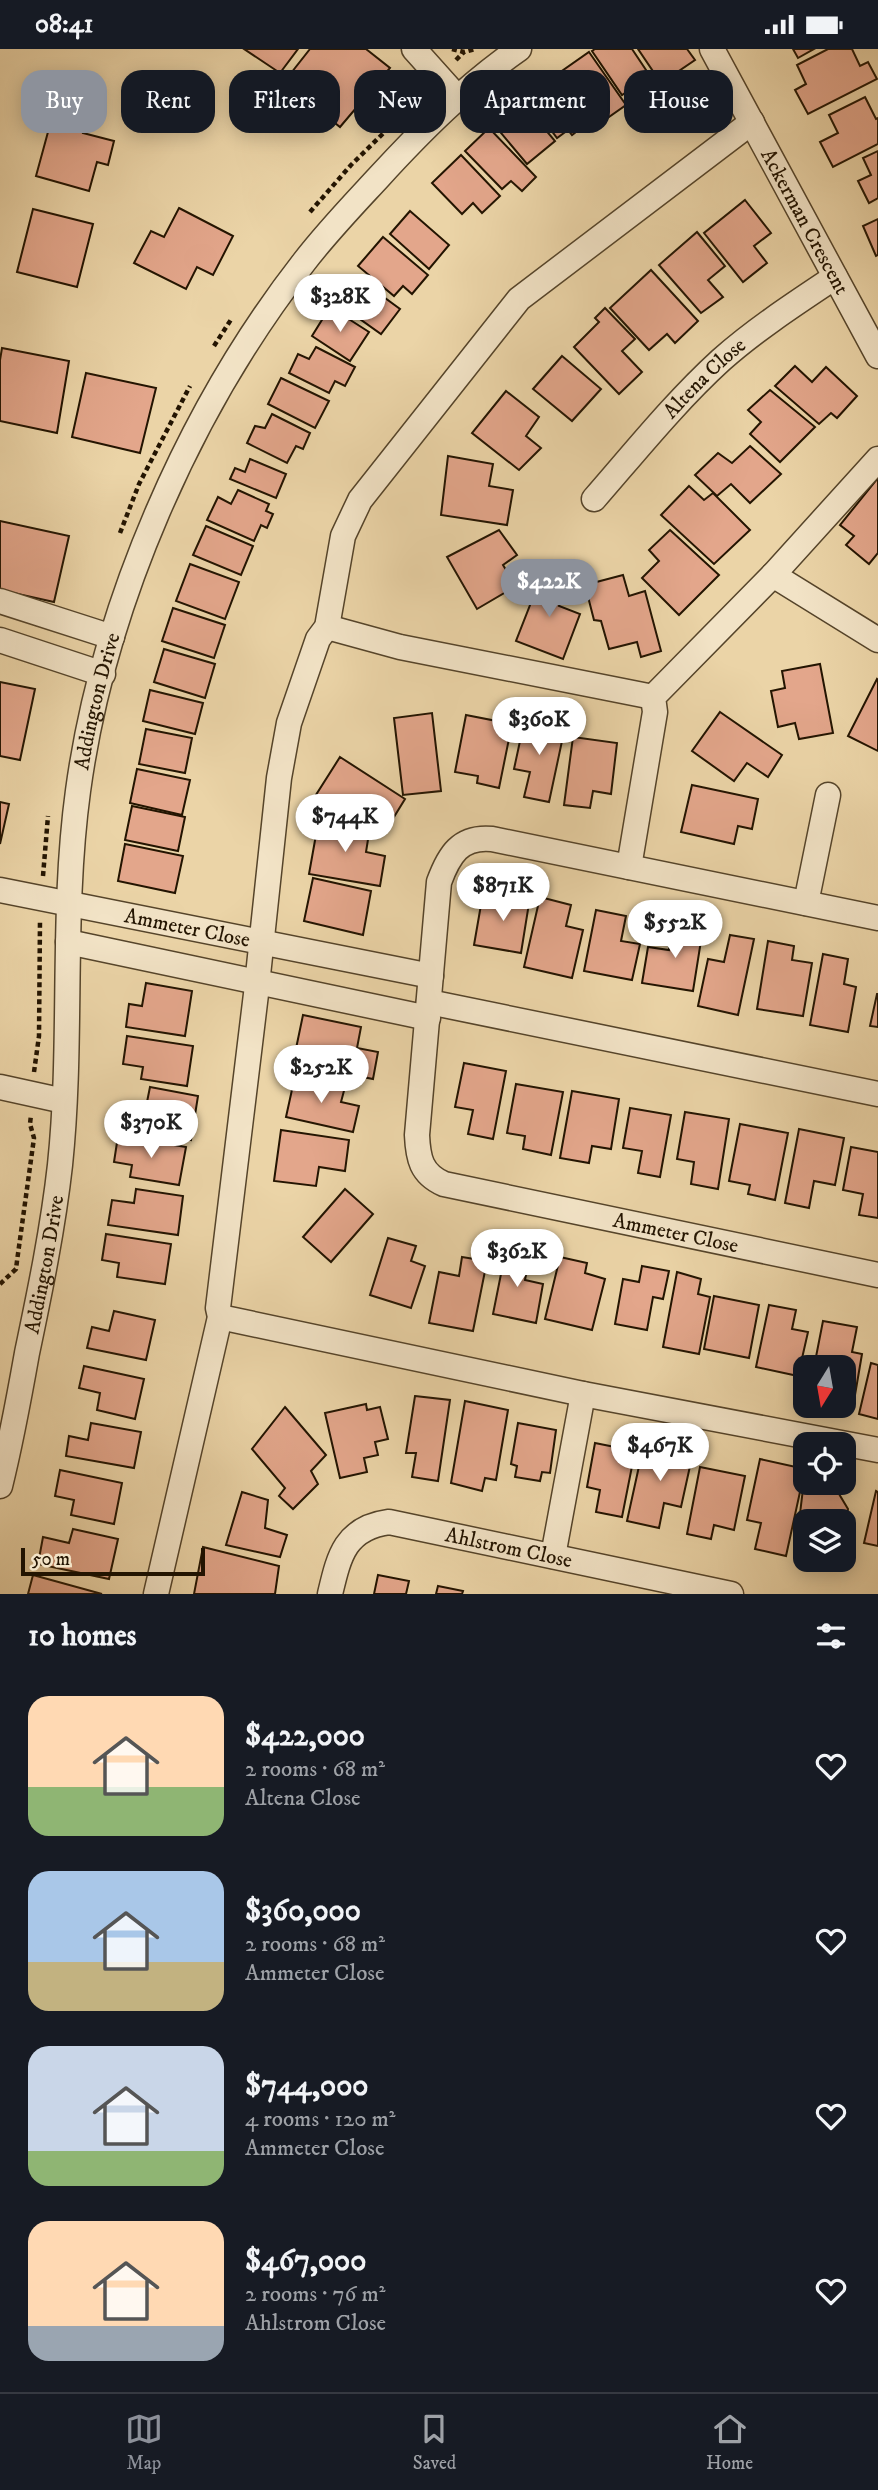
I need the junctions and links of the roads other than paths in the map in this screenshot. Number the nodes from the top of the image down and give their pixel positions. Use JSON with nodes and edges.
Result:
{"nodes":[{"id":1,"x":414,"y":49,"type":"edge"},
{"id":2,"x":519,"y":49,"type":"edge"},
{"id":3,"x":712,"y":49,"type":"edge"},
{"id":4,"x":457,"y":97,"type":"junction"},
{"id":5,"x":752,"y":122,"type":"junction"},
{"id":6,"x":835,"y":277,"type":"junction"},
{"id":7,"x":878,"y":356,"type":"edge"},
{"id":8,"x":878,"y":459,"type":"edge"},
{"id":9,"x":594,"y":499,"type":"dead end"},
{"id":10,"x":773,"y":575,"type":"junction"},
{"id":11,"x":0,"y":601,"type":"edge"},
{"id":12,"x":327,"y":627,"type":"junction"},
{"id":13,"x":112,"y":637,"type":"junction"},
{"id":14,"x":878,"y":640,"type":"edge"},
{"id":15,"x":0,"y":641,"type":"edge"},
{"id":16,"x":103,"y":674,"type":"junction"},
{"id":17,"x":653,"y":697,"type":"junction"},
{"id":18,"x":828,"y":795,"type":"dead end"},
{"id":19,"x":629,"y":867,"type":"junction"},
{"id":20,"x":0,"y":890,"type":"edge"},
{"id":21,"x":69,"y":902,"type":"junction"},
{"id":22,"x":806,"y":904,"type":"junction"},
{"id":23,"x":878,"y":919,"type":"edge"},
{"id":24,"x":262,"y":940,"type":"junction"},
{"id":25,"x":68,"y":942,"type":"junction"},
{"id":26,"x":431,"y":976,"type":"junction"},
{"id":27,"x":258,"y":982,"type":"junction"},
{"id":28,"x":429,"y":1010,"type":"junction"},
{"id":29,"x":0,"y":1087,"type":"edge"},
{"id":30,"x":878,"y":1094,"type":"edge"},
{"id":31,"x":64,"y":1101,"type":"junction"},
{"id":32,"x":878,"y":1275,"type":"edge"},
{"id":33,"x":220,"y":1317,"type":"junction"},
{"id":34,"x":583,"y":1394,"type":"junction"},
{"id":35,"x":878,"y":1450,"type":"edge"},
{"id":36,"x":0,"y":1486,"type":"edge"},
{"id":37,"x":554,"y":1556,"type":"junction"},
{"id":38,"x":156,"y":1594,"type":"edge"},
{"id":39,"x":330,"y":1594,"type":"edge"},
{"id":40,"x":731,"y":1594,"type":"edge"}],
"edges":[{"from":1,"to":4,"type":"street"},
{"from":2,"to":4,"type":"street","name":"Addington Drive"},
{"from":3,"to":5,"type":"street","name":"Ackerman Crescent"},
{"from":4,"to":13,"type":"street","name":"Addington Drive"},
{"from":5,"to":6,"type":"street","name":"Ackerman Crescent"},
{"from":5,"to":12,"type":"street"},
{"from":6,"to":7,"type":"street","name":"Ackerman Crescent"},
{"from":6,"to":9,"type":"street","name":"Altena Close"},
{"from":8,"to":10,"type":"street"},
{"from":10,"to":14,"type":"street"},
{"from":10,"to":17,"type":"street"},
{"from":11,"to":13,"type":"street"},
{"from":12,"to":17,"type":"street"},
{"from":12,"to":24,"type":"street"},
{"from":13,"to":16,"type":"street","name":"Addington Drive"},
{"from":15,"to":16,"type":"street"},
{"from":16,"to":21,"type":"street","name":"Addington Drive"},
{"from":17,"to":19,"type":"street"},
{"from":18,"to":22,"type":"street"},
{"from":19,"to":22,"type":"street","name":"Ammeter Close"},
{"from":19,"to":26,"type":"street","name":"Ammeter Close"},
{"from":20,"to":21,"type":"street","name":"Ammeter Close"},
{"from":21,"to":24,"type":"street","name":"Ammeter Close"},
{"from":21,"to":25,"type":"street","name":"Addington Drive"},
{"from":22,"to":23,"type":"street","name":"Ammeter Close"},
{"from":24,"to":26,"type":"street","name":"Ammeter Close"},
{"from":24,"to":27,"type":"street"},
{"from":25,"to":27,"type":"street","name":"Ammeter Close"},
{"from":25,"to":31,"type":"street","name":"Addington Drive"},
{"from":26,"to":28,"type":"street","name":"Ammeter Close"},
{"from":27,"to":28,"type":"street","name":"Ammeter Close"},
{"from":27,"to":33,"type":"street"},
{"from":28,"to":30,"type":"street"},
{"from":28,"to":32,"type":"street","name":"Ammeter Close"},
{"from":29,"to":31,"type":"street"},
{"from":31,"to":36,"type":"street","name":"Addington Drive"},
{"from":33,"to":34,"type":"street"},
{"from":33,"to":38,"type":"street"},
{"from":34,"to":35,"type":"street"},
{"from":34,"to":37,"type":"street"},
{"from":37,"to":39,"type":"street","name":"Ahlstrom Close"},
{"from":37,"to":40,"type":"street","name":"Ahlstrom Close"}]}
